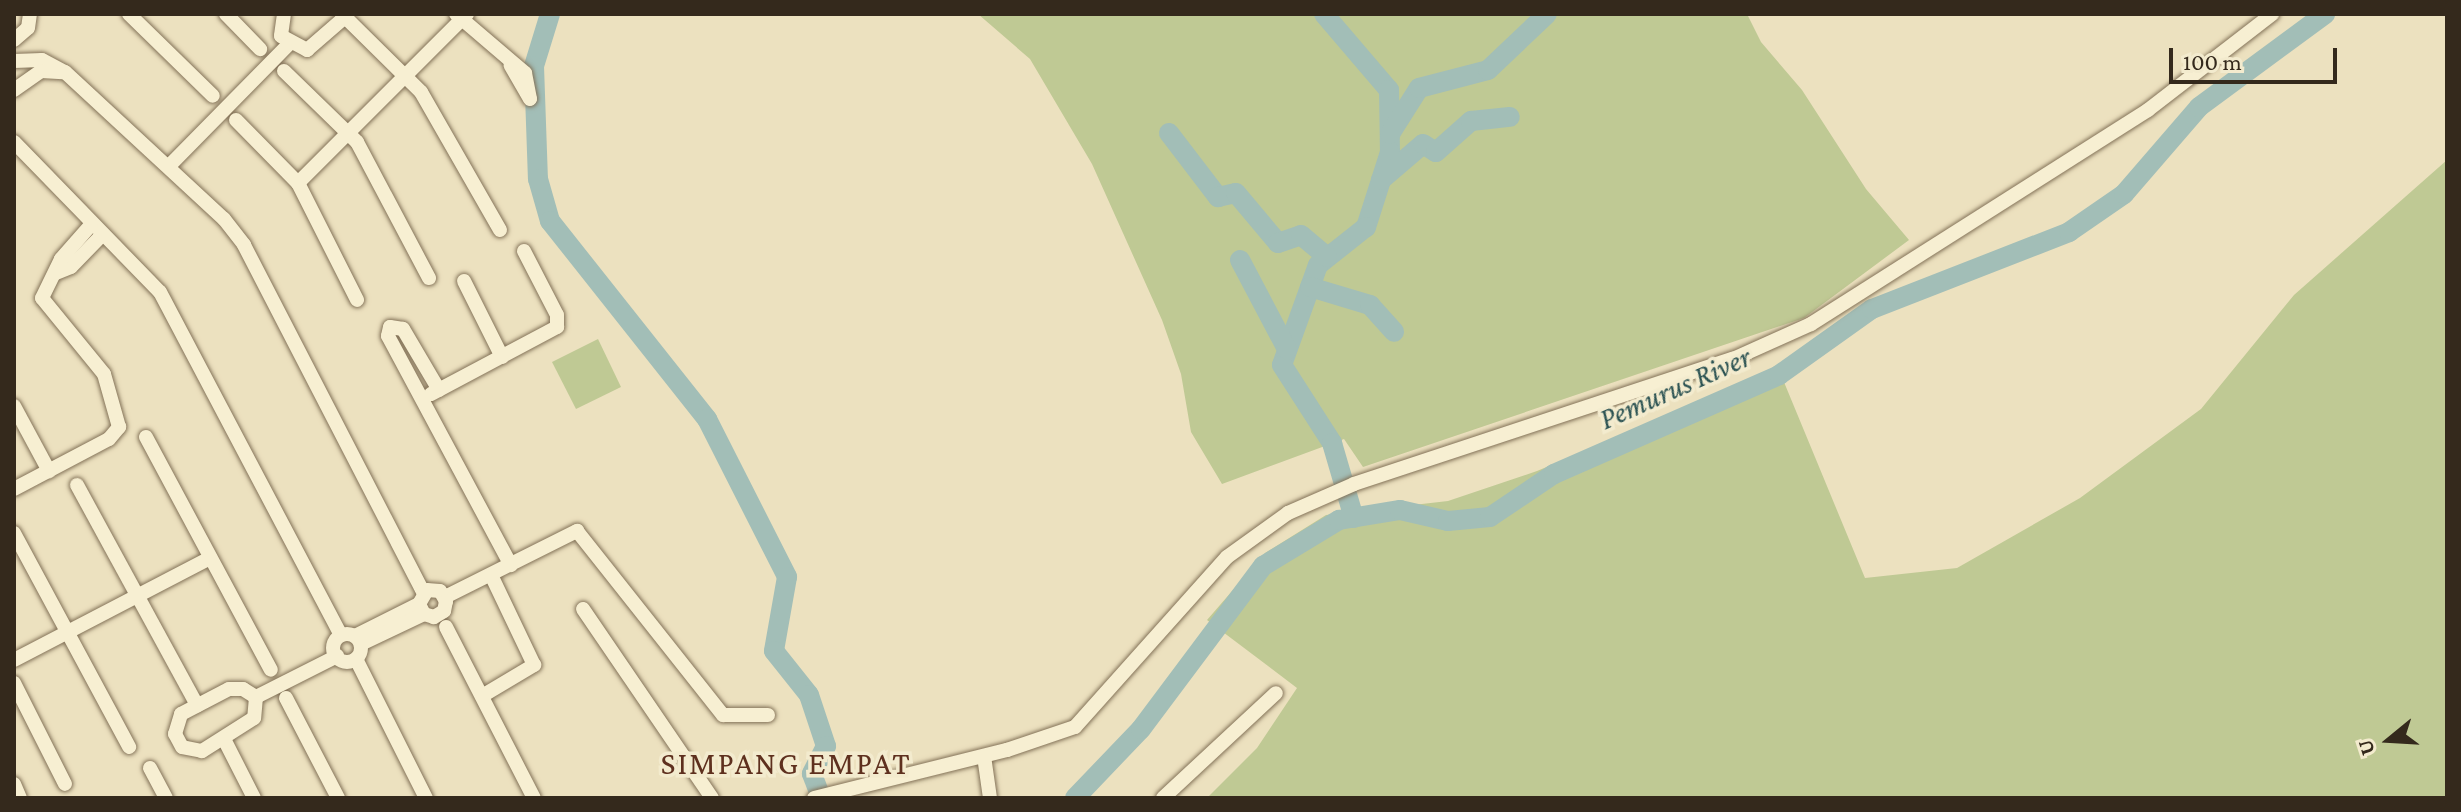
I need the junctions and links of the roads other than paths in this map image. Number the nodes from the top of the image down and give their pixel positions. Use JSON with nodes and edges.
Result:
{"nodes":[{"id":1,"x":30,"y":14,"type":"edge"},
{"id":2,"x":226,"y":14,"type":"edge"},
{"id":3,"x":284,"y":14,"type":"edge"},
{"id":4,"x":2272,"y":14,"type":"edge"},
{"id":5,"x":131,"y":15,"type":"edge"},
{"id":6,"x":344,"y":16,"type":"edge"},
{"id":7,"x":461,"y":16,"type":"edge"},
{"id":8,"x":14,"y":40,"type":"edge"},
{"id":9,"x":289,"y":44,"type":"junction"},
{"id":10,"x":260,"y":49,"type":"dead end"},
{"id":11,"x":14,"y":61,"type":"edge"},
{"id":12,"x":510,"y":65,"type":"dead end"},
{"id":13,"x":284,"y":71,"type":"dead end"},
{"id":14,"x":65,"y":72,"type":"junction"},
{"id":15,"x":405,"y":76,"type":"junction"},
{"id":16,"x":14,"y":90,"type":"edge"},
{"id":17,"x":213,"y":96,"type":"dead end"},
{"id":18,"x":236,"y":120,"type":"dead end"},
{"id":19,"x":349,"y":133,"type":"junction"},
{"id":20,"x":16,"y":147,"type":"edge"},
{"id":21,"x":169,"y":166,"type":"junction"},
{"id":22,"x":298,"y":183,"type":"junction"},
{"id":23,"x":96,"y":230,"type":"junction"},
{"id":24,"x":500,"y":230,"type":"dead end"},
{"id":25,"x":524,"y":251,"type":"dead end"},
{"id":26,"x":429,"y":278,"type":"dead end"},
{"id":27,"x":464,"y":281,"type":"dead end"},
{"id":28,"x":357,"y":300,"type":"dead end"},
{"id":29,"x":502,"y":357,"type":"junction"},
{"id":30,"x":439,"y":390,"type":"junction"},
{"id":31,"x":424,"y":399,"type":"junction"},
{"id":32,"x":14,"y":406,"type":"edge"},
{"id":33,"x":146,"y":437,"type":"dead end"},
{"id":34,"x":49,"y":471,"type":"junction"},
{"id":35,"x":77,"y":485,"type":"dead end"},
{"id":36,"x":14,"y":489,"type":"edge"},
{"id":37,"x":14,"y":533,"type":"edge"},
{"id":38,"x":210,"y":558,"type":"junction"},
{"id":39,"x":511,"y":565,"type":"junction"},
{"id":40,"x":491,"y":575,"type":"junction"},
{"id":41,"x":139,"y":595,"type":"junction"},
{"id":42,"x":445,"y":597,"type":"junction"},
{"id":43,"x":422,"y":603,"type":"junction"},
{"id":44,"x":583,"y":609,"type":"dead end"},
{"id":45,"x":446,"y":627,"type":"dead end"},
{"id":46,"x":68,"y":632,"type":"junction"},
{"id":47,"x":352,"y":639,"type":"junction"},
{"id":48,"x":337,"y":656,"type":"junction"},
{"id":49,"x":356,"y":659,"type":"junction"},
{"id":50,"x":14,"y":660,"type":"edge"},
{"id":51,"x":271,"y":670,"type":"dead end"},
{"id":52,"x":14,"y":683,"type":"edge"},
{"id":53,"x":1276,"y":693,"type":"dead end"},
{"id":54,"x":482,"y":696,"type":"junction"},
{"id":55,"x":256,"y":697,"type":"junction"},
{"id":56,"x":286,"y":698,"type":"dead end"},
{"id":57,"x":197,"y":705,"type":"junction"},
{"id":58,"x":768,"y":715,"type":"dead end"},
{"id":59,"x":224,"y":739,"type":"junction"},
{"id":60,"x":129,"y":747,"type":"dead end"},
{"id":61,"x":984,"y":756,"type":"junction"},
{"id":62,"x":150,"y":768,"type":"dead end"},
{"id":63,"x":14,"y":784,"type":"edge"},
{"id":64,"x":65,"y":784,"type":"dead end"},
{"id":65,"x":820,"y":796,"type":"edge"},
{"id":66,"x":20,"y":798,"type":"edge"},
{"id":67,"x":166,"y":798,"type":"edge"},
{"id":68,"x":254,"y":798,"type":"edge"},
{"id":69,"x":338,"y":798,"type":"edge"},
{"id":70,"x":426,"y":798,"type":"edge"},
{"id":71,"x":534,"y":798,"type":"edge"},
{"id":72,"x":712,"y":798,"type":"edge"},
{"id":73,"x":990,"y":798,"type":"edge"},
{"id":74,"x":1163,"y":798,"type":"edge"}],
"edges":[{"from":1,"to":8,"type":"street"},
{"from":2,"to":10,"type":"street"},
{"from":3,"to":9,"type":"street"},
{"from":4,"to":61,"type":"street"},
{"from":5,"to":17,"type":"street"},
{"from":6,"to":9,"type":"street"},
{"from":6,"to":15,"type":"street"},
{"from":7,"to":12,"type":"street"},
{"from":7,"to":15,"type":"street"},
{"from":9,"to":21,"type":"street"},
{"from":11,"to":14,"type":"street"},
{"from":13,"to":19,"type":"street"},
{"from":14,"to":16,"type":"street"},
{"from":14,"to":21,"type":"street"},
{"from":15,"to":19,"type":"street"},
{"from":15,"to":24,"type":"street"},
{"from":18,"to":22,"type":"street"},
{"from":19,"to":22,"type":"street"},
{"from":19,"to":26,"type":"street"},
{"from":20,"to":23,"type":"street"},
{"from":21,"to":43,"type":"street"},
{"from":22,"to":28,"type":"street"},
{"from":23,"to":34,"type":"street"},
{"from":23,"to":47,"type":"street"},
{"from":25,"to":29,"type":"street"},
{"from":27,"to":29,"type":"street"},
{"from":29,"to":30,"type":"street"},
{"from":30,"to":31,"type":"street"},
{"from":30,"to":31,"type":"street"},
{"from":31,"to":39,"type":"street"},
{"from":32,"to":34,"type":"street"},
{"from":33,"to":38,"type":"street"},
{"from":34,"to":36,"type":"street"},
{"from":35,"to":41,"type":"street"},
{"from":37,"to":46,"type":"street"},
{"from":38,"to":41,"type":"street"},
{"from":38,"to":51,"type":"street"},
{"from":39,"to":40,"type":"street"},
{"from":39,"to":58,"type":"street"},
{"from":40,"to":42,"type":"street"},
{"from":40,"to":54,"type":"street"},
{"from":41,"to":46,"type":"street"},
{"from":41,"to":57,"type":"street"},
{"from":42,"to":43,"type":"street"},
{"from":42,"to":43,"type":"street"},
{"from":43,"to":47,"type":"street"},
{"from":44,"to":72,"type":"street"},
{"from":45,"to":54,"type":"street"},
{"from":46,"to":50,"type":"street"},
{"from":46,"to":60,"type":"street"},
{"from":47,"to":48,"type":"street"},
{"from":47,"to":49,"type":"street"},
{"from":48,"to":49,"type":"street"},
{"from":48,"to":55,"type":"street"},
{"from":49,"to":70,"type":"street"},
{"from":52,"to":64,"type":"street"},
{"from":53,"to":74,"type":"street"},
{"from":54,"to":71,"type":"street"},
{"from":55,"to":57,"type":"street"},
{"from":55,"to":59,"type":"street"},
{"from":56,"to":69,"type":"street"},
{"from":57,"to":59,"type":"street"},
{"from":59,"to":68,"type":"street"},
{"from":61,"to":65,"type":"street"},
{"from":61,"to":73,"type":"street"},
{"from":62,"to":67,"type":"street"},
{"from":63,"to":66,"type":"street"}]}
